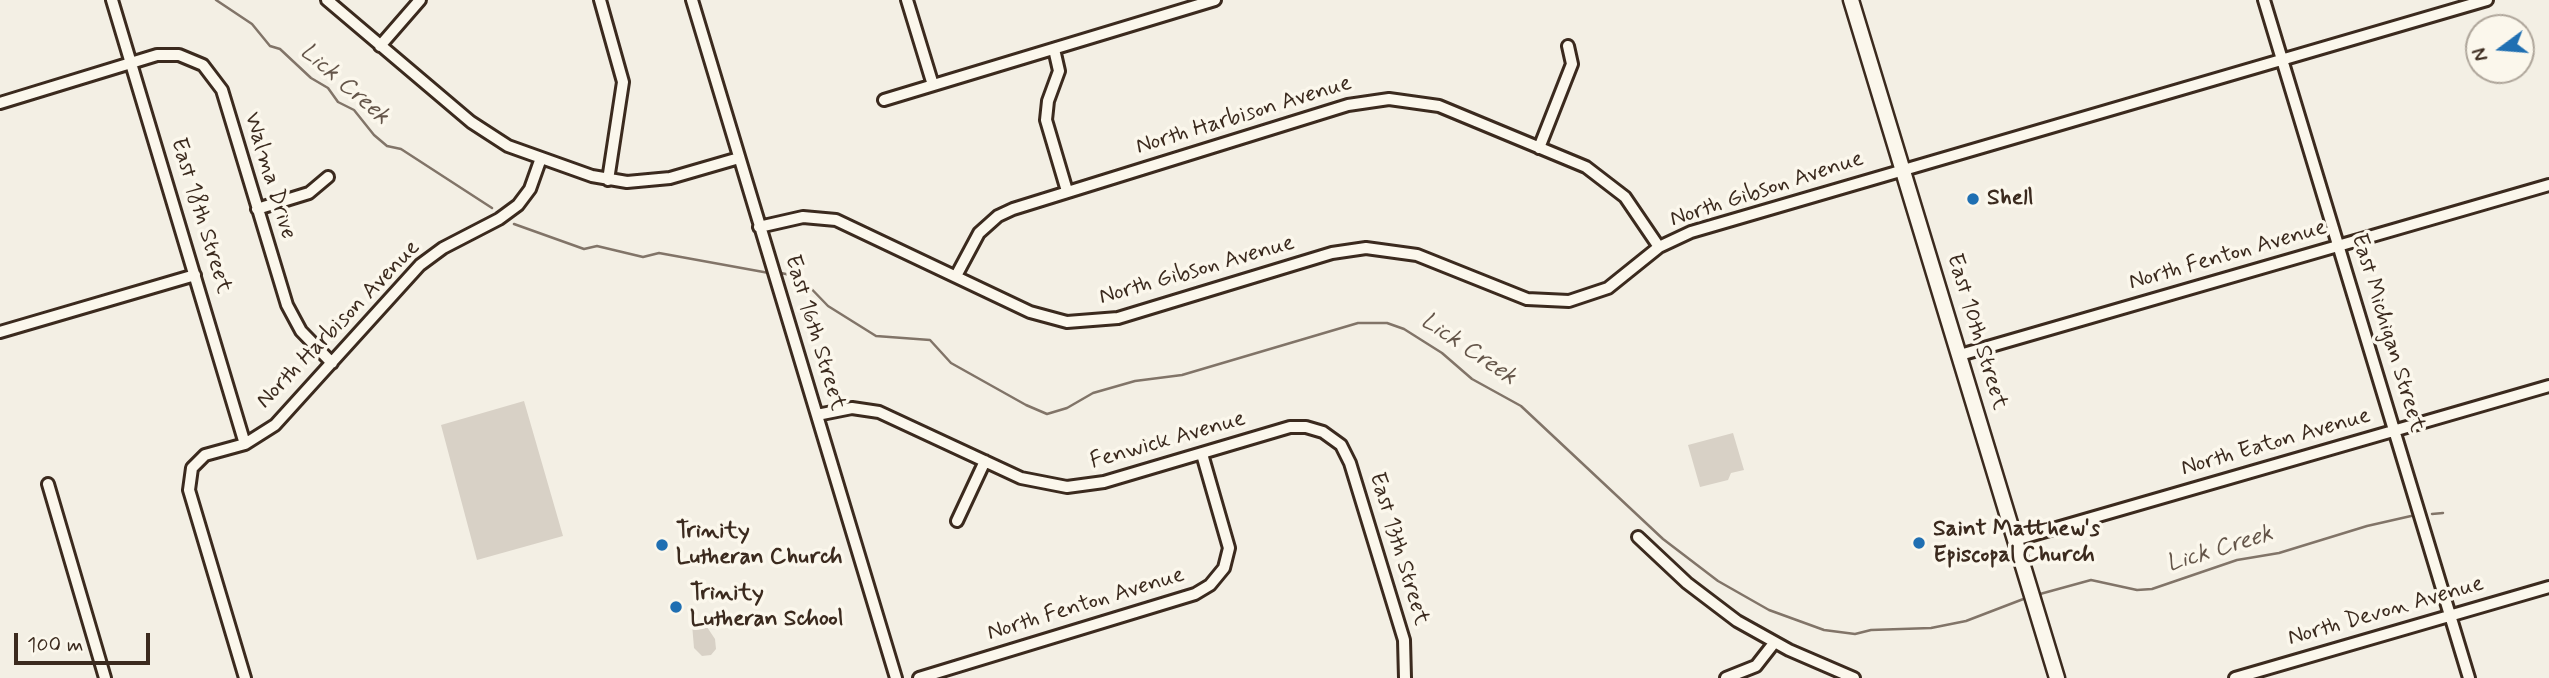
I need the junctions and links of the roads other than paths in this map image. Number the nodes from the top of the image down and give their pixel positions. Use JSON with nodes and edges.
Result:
{"nodes":[{"id":1,"x":112,"y":0,"type":"edge"},
{"id":2,"x":327,"y":0,"type":"edge"},
{"id":3,"x":420,"y":0,"type":"edge"},
{"id":4,"x":600,"y":0,"type":"edge"},
{"id":5,"x":692,"y":0,"type":"edge"},
{"id":6,"x":907,"y":0,"type":"edge"},
{"id":7,"x":1215,"y":0,"type":"edge"},
{"id":8,"x":1852,"y":0,"type":"edge"},
{"id":9,"x":2264,"y":0,"type":"edge"},
{"id":10,"x":2487,"y":0,"type":"edge"},
{"id":11,"x":380,"y":46,"type":"junction"},
{"id":12,"x":1568,"y":46,"type":"dead end"},
{"id":13,"x":1054,"y":49,"type":"junction"},
{"id":14,"x":2282,"y":60,"type":"junction"},
{"id":15,"x":131,"y":63,"type":"junction"},
{"id":16,"x":933,"y":85,"type":"junction"},
{"id":17,"x":884,"y":100,"type":"dead end"},
{"id":18,"x":0,"y":103,"type":"edge"},
{"id":19,"x":1539,"y":148,"type":"junction"},
{"id":20,"x":541,"y":158,"type":"junction"},
{"id":21,"x":739,"y":158,"type":"junction"},
{"id":22,"x":1903,"y":169,"type":"junction"},
{"id":23,"x":328,"y":177,"type":"dead end"},
{"id":24,"x":608,"y":180,"type":"junction"},
{"id":25,"x":2549,"y":185,"type":"edge"},
{"id":26,"x":1067,"y":191,"type":"junction"},
{"id":27,"x":257,"y":209,"type":"junction"},
{"id":28,"x":759,"y":227,"type":"junction"},
{"id":29,"x":2338,"y":246,"type":"junction"},
{"id":30,"x":1659,"y":247,"type":"junction"},
{"id":31,"x":195,"y":275,"type":"junction"},
{"id":32,"x":956,"y":276,"type":"junction"},
{"id":33,"x":0,"y":332,"type":"edge"},
{"id":34,"x":1960,"y":355,"type":"junction"},
{"id":35,"x":332,"y":363,"type":"junction"},
{"id":36,"x":2549,"y":386,"type":"edge"},
{"id":37,"x":817,"y":415,"type":"junction"},
{"id":38,"x":2394,"y":431,"type":"junction"},
{"id":39,"x":1333,"y":438,"type":"joint"},
{"id":40,"x":245,"y":444,"type":"junction"},
{"id":41,"x":1202,"y":454,"type":"junction"},
{"id":42,"x":985,"y":461,"type":"junction"},
{"id":43,"x":48,"y":484,"type":"dead end"},
{"id":44,"x":957,"y":521,"type":"dead end"},
{"id":45,"x":1638,"y":537,"type":"dead end"},
{"id":46,"x":2015,"y":540,"type":"junction"},
{"id":47,"x":2549,"y":587,"type":"edge"},
{"id":48,"x":2450,"y":615,"type":"junction"},
{"id":49,"x":1774,"y":643,"type":"junction"},
{"id":50,"x":1849,"y":676,"type":"edge"},
{"id":51,"x":105,"y":678,"type":"edge"},
{"id":52,"x":245,"y":678,"type":"edge"},
{"id":53,"x":896,"y":678,"type":"edge"},
{"id":54,"x":919,"y":678,"type":"edge"},
{"id":55,"x":1405,"y":678,"type":"edge"},
{"id":56,"x":1726,"y":678,"type":"edge"},
{"id":57,"x":2057,"y":678,"type":"edge"},
{"id":58,"x":2235,"y":678,"type":"edge"},
{"id":59,"x":2469,"y":678,"type":"edge"}],
"edges":[{"from":1,"to":15,"type":"street","name":"East 18th Street"},
{"from":2,"to":11,"type":"street"},
{"from":3,"to":11,"type":"street"},
{"from":4,"to":24,"type":"street"},
{"from":5,"to":21,"type":"street","name":"East 16th Street"},
{"from":6,"to":16,"type":"street"},
{"from":7,"to":13,"type":"street"},
{"from":8,"to":22,"type":"main road","name":"East 10th Street"},
{"from":9,"to":14,"type":"street","name":"East Michigan Street"},
{"from":10,"to":14,"type":"street","name":"North Gibson Avenue"},
{"from":11,"to":20,"type":"street"},
{"from":12,"to":19,"type":"street"},
{"from":13,"to":16,"type":"street"},
{"from":13,"to":26,"type":"street"},
{"from":14,"to":22,"type":"street","name":"North Gibson Avenue"},
{"from":14,"to":29,"type":"street","name":"East Michigan Street"},
{"from":15,"to":18,"type":"street","name":"Walma Drive"},
{"from":15,"to":27,"type":"street","name":"Walma Drive"},
{"from":15,"to":31,"type":"street","name":"East 18th Street"},
{"from":16,"to":17,"type":"street"},
{"from":19,"to":26,"type":"street","name":"North Harbison Avenue"},
{"from":19,"to":30,"type":"street","name":"North Harbison Avenue"},
{"from":20,"to":24,"type":"street"},
{"from":20,"to":35,"type":"street","name":"North Harbison Avenue"},
{"from":21,"to":24,"type":"street"},
{"from":21,"to":28,"type":"street","name":"East 16th Street"},
{"from":22,"to":30,"type":"street","name":"North Gibson Avenue"},
{"from":22,"to":34,"type":"main road","name":"East 10th Street"},
{"from":23,"to":27,"type":"street"},
{"from":25,"to":29,"type":"street","name":"North Fenton Avenue"},
{"from":26,"to":32,"type":"street","name":"North Harbison Avenue"},
{"from":27,"to":35,"type":"street","name":"Walma Drive"},
{"from":28,"to":32,"type":"street","name":"North Gibson Avenue"},
{"from":28,"to":37,"type":"street","name":"East 16th Street"},
{"from":29,"to":34,"type":"street","name":"North Fenton Avenue"},
{"from":29,"to":38,"type":"street","name":"East Michigan Street"},
{"from":30,"to":32,"type":"street","name":"North Gibson Avenue"},
{"from":31,"to":33,"type":"street"},
{"from":31,"to":40,"type":"street","name":"East 18th Street"},
{"from":34,"to":46,"type":"main road","name":"East 10th Street"},
{"from":35,"to":40,"type":"street","name":"North Harbison Avenue"},
{"from":36,"to":38,"type":"street","name":"North Eaton Avenue"},
{"from":37,"to":42,"type":"street","name":"Fenwick Avenue"},
{"from":37,"to":53,"type":"street","name":"East 16th Street"},
{"from":38,"to":46,"type":"street","name":"North Eaton Avenue"},
{"from":38,"to":48,"type":"street","name":"East Michigan Street"},
{"from":39,"to":41,"type":"street","name":"Fenwick Avenue"},
{"from":39,"to":55,"type":"street","name":"East 13th Street"},
{"from":40,"to":52,"type":"street","name":"North Harbison Avenue"},
{"from":41,"to":42,"type":"street","name":"Fenwick Avenue"},
{"from":41,"to":54,"type":"street","name":"North Fenton Avenue"},
{"from":42,"to":44,"type":"street"},
{"from":43,"to":51,"type":"street"},
{"from":45,"to":49,"type":"street"},
{"from":46,"to":57,"type":"main road","name":"East 10th Street"},
{"from":47,"to":48,"type":"street","name":"North Devon Avenue"},
{"from":48,"to":58,"type":"street","name":"North Devon Avenue"},
{"from":48,"to":59,"type":"street","name":"East Michigan Street"},
{"from":49,"to":50,"type":"street"},
{"from":49,"to":56,"type":"street"}]}
